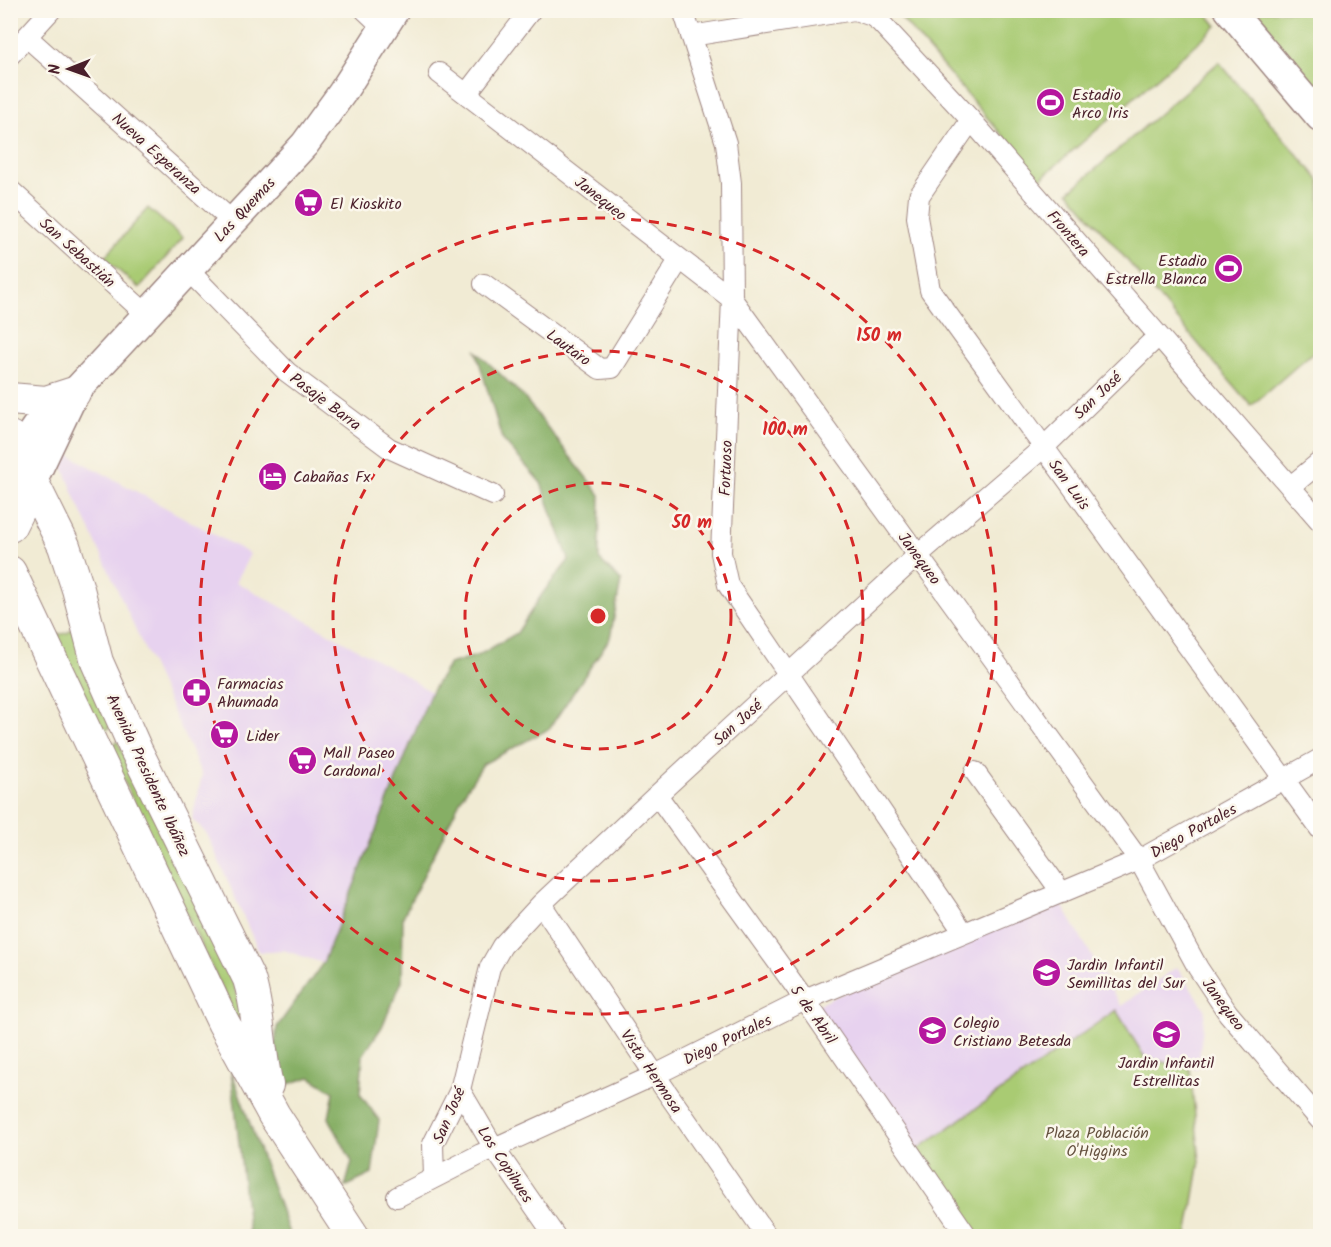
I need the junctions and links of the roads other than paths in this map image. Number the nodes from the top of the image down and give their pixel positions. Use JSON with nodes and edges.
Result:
{"nodes":[{"id":1,"x":51,"y":10,"type":"edge"},
{"id":2,"x":531,"y":10,"type":"edge"},
{"id":3,"x":683,"y":10,"type":"edge"},
{"id":4,"x":855,"y":10,"type":"edge"},
{"id":5,"x":1229,"y":10,"type":"edge"},
{"id":6,"x":381,"y":16,"type":"edge"},
{"id":7,"x":691,"y":36,"type":"junction"},
{"id":8,"x":27,"y":37,"type":"junction"},
{"id":9,"x":10,"y":55,"type":"edge"},
{"id":10,"x":439,"y":73,"type":"dead end"},
{"id":11,"x":467,"y":93,"type":"junction"},
{"id":12,"x":1320,"y":117,"type":"edge"},
{"id":13,"x":971,"y":120,"type":"junction"},
{"id":14,"x":10,"y":190,"type":"edge"},
{"id":15,"x":233,"y":222,"type":"junction"},
{"id":16,"x":679,"y":260,"type":"junction"},
{"id":17,"x":187,"y":269,"type":"junction"},
{"id":18,"x":484,"y":284,"type":"dead end"},
{"id":19,"x":732,"y":299,"type":"junction"},
{"id":20,"x":146,"y":314,"type":"junction"},
{"id":21,"x":1158,"y":336,"type":"junction"},
{"id":22,"x":74,"y":393,"type":"junction"},
{"id":23,"x":10,"y":399,"type":"edge"},
{"id":24,"x":1044,"y":447,"type":"junction"},
{"id":25,"x":18,"y":459,"type":"edge"},
{"id":26,"x":1320,"y":462,"type":"edge"},
{"id":27,"x":1290,"y":487,"type":"junction"},
{"id":28,"x":493,"y":495,"type":"dead end"},
{"id":29,"x":1320,"y":521,"type":"edge"},
{"id":30,"x":10,"y":526,"type":"edge"},
{"id":31,"x":918,"y":555,"type":"junction"},
{"id":32,"x":10,"y":572,"type":"edge"},
{"id":33,"x":78,"y":590,"type":"junction"},
{"id":34,"x":30,"y":613,"type":"junction"},
{"id":35,"x":790,"y":674,"type":"junction"},
{"id":36,"x":136,"y":750,"type":"junction"},
{"id":37,"x":1320,"y":759,"type":"edge"},
{"id":38,"x":99,"y":763,"type":"junction"},
{"id":39,"x":975,"y":772,"type":"dead end"},
{"id":40,"x":1283,"y":780,"type":"junction"},
{"id":41,"x":657,"y":795,"type":"junction"},
{"id":42,"x":1320,"y":829,"type":"edge"},
{"id":43,"x":1138,"y":860,"type":"junction"},
{"id":44,"x":1062,"y":893,"type":"junction"},
{"id":45,"x":541,"y":904,"type":"junction"},
{"id":46,"x":964,"y":933,"type":"junction"},
{"id":47,"x":805,"y":1000,"type":"junction"},
{"id":48,"x":223,"y":1022,"type":"junction"},
{"id":49,"x":259,"y":1024,"type":"junction"},
{"id":50,"x":655,"y":1075,"type":"junction"},
{"id":51,"x":460,"y":1090,"type":"junction"},
{"id":52,"x":274,"y":1115,"type":"junction"},
{"id":53,"x":1320,"y":1120,"type":"edge"},
{"id":54,"x":494,"y":1148,"type":"junction"},
{"id":55,"x":434,"y":1178,"type":"junction"},
{"id":56,"x":397,"y":1197,"type":"dead end"},
{"id":57,"x":353,"y":1236,"type":"edge"},
{"id":58,"x":555,"y":1236,"type":"edge"},
{"id":59,"x":767,"y":1236,"type":"edge"},
{"id":60,"x":967,"y":1236,"type":"edge"}],
"edges":[{"from":1,"to":8,"type":"street"},
{"from":2,"to":11,"type":"street"},
{"from":3,"to":7,"type":"street","name":"Fortuoso"},
{"from":4,"to":7,"type":"street","name":"Frontera"},
{"from":4,"to":13,"type":"street","name":"Frontera"},
{"from":5,"to":12,"type":"main road"},
{"from":6,"to":15,"type":"main road","name":"Las Quemas"},
{"from":7,"to":19,"type":"street","name":"Fortuoso"},
{"from":8,"to":9,"type":"street"},
{"from":8,"to":15,"type":"street","name":"Nueva Esperanza"},
{"from":10,"to":11,"type":"street","name":"Janequeo"},
{"from":11,"to":16,"type":"street","name":"Janequeo"},
{"from":13,"to":21,"type":"street","name":"Frontera"},
{"from":13,"to":24,"type":"street","name":"San Luis"},
{"from":14,"to":20,"type":"street","name":"San Sebastián"},
{"from":15,"to":17,"type":"main road","name":"Las Quemas"},
{"from":16,"to":18,"type":"street","name":"Lautaro"},
{"from":16,"to":19,"type":"street","name":"Janequeo"},
{"from":17,"to":20,"type":"main road","name":"Las Quemas"},
{"from":17,"to":28,"type":"street","name":"Pasaje Barra"},
{"from":19,"to":31,"type":"street","name":"Janequeo"},
{"from":19,"to":35,"type":"street","name":"Fortuoso"},
{"from":20,"to":22,"type":"main road","name":"Las Quemas"},
{"from":21,"to":24,"type":"street","name":"San José"},
{"from":21,"to":27,"type":"street","name":"Frontera"},
{"from":22,"to":23,"type":"main road"},
{"from":22,"to":25,"type":"main road","name":"Las Quemas"},
{"from":24,"to":31,"type":"street","name":"San José"},
{"from":24,"to":40,"type":"street","name":"San Luis"},
{"from":25,"to":30,"type":"main road"},
{"from":25,"to":33,"type":"main road","name":"Avenida Presidente Ibáñez"},
{"from":26,"to":27,"type":"street"},
{"from":27,"to":29,"type":"street","name":"Frontera"},
{"from":31,"to":35,"type":"street","name":"San José"},
{"from":31,"to":43,"type":"street","name":"Janequeo"},
{"from":32,"to":34,"type":"main road","name":"Avenida Presidente Ibáñez"},
{"from":33,"to":34,"type":"main road"},
{"from":33,"to":36,"type":"main road","name":"Avenida Presidente Ibáñez"},
{"from":34,"to":38,"type":"main road","name":"Avenida Presidente Ibáñez"},
{"from":35,"to":41,"type":"street","name":"San José"},
{"from":35,"to":46,"type":"street","name":"Fortuoso"},
{"from":36,"to":38,"type":"main road"},
{"from":36,"to":49,"type":"main road","name":"Avenida Presidente Ibáñez"},
{"from":37,"to":40,"type":"street","name":"Diego Portales"},
{"from":38,"to":48,"type":"main road","name":"Avenida Presidente Ibáñez"},
{"from":39,"to":44,"type":"street"},
{"from":40,"to":42,"type":"street","name":"San Luis"},
{"from":40,"to":43,"type":"street","name":"Diego Portales"},
{"from":41,"to":45,"type":"street","name":"San José"},
{"from":41,"to":47,"type":"street","name":"5 de Abril"},
{"from":43,"to":44,"type":"street","name":"Diego Portales"},
{"from":43,"to":53,"type":"street","name":"Janequeo"},
{"from":44,"to":46,"type":"street","name":"Diego Portales"},
{"from":45,"to":50,"type":"street","name":"Vista Hermosa"},
{"from":45,"to":51,"type":"street","name":"San José"},
{"from":46,"to":47,"type":"street","name":"Diego Portales"},
{"from":47,"to":50,"type":"street","name":"Diego Portales"},
{"from":47,"to":60,"type":"street","name":"5 de Abril"},
{"from":48,"to":49,"type":"main road"},
{"from":48,"to":52,"type":"main road","name":"Avenida Presidente Ibáñez"},
{"from":49,"to":52,"type":"main road","name":"Avenida Presidente Ibáñez"},
{"from":50,"to":54,"type":"street","name":"Diego Portales"},
{"from":50,"to":59,"type":"street","name":"Vista Hermosa"},
{"from":51,"to":54,"type":"street","name":"Los Copihues"},
{"from":51,"to":55,"type":"street","name":"San José"},
{"from":52,"to":57,"type":"main road","name":"Avenida Presidente Ibáñez"},
{"from":54,"to":55,"type":"street","name":"Diego Portales"},
{"from":54,"to":58,"type":"street","name":"Los Copihues"},
{"from":55,"to":56,"type":"street","name":"Diego Portales"}]}
